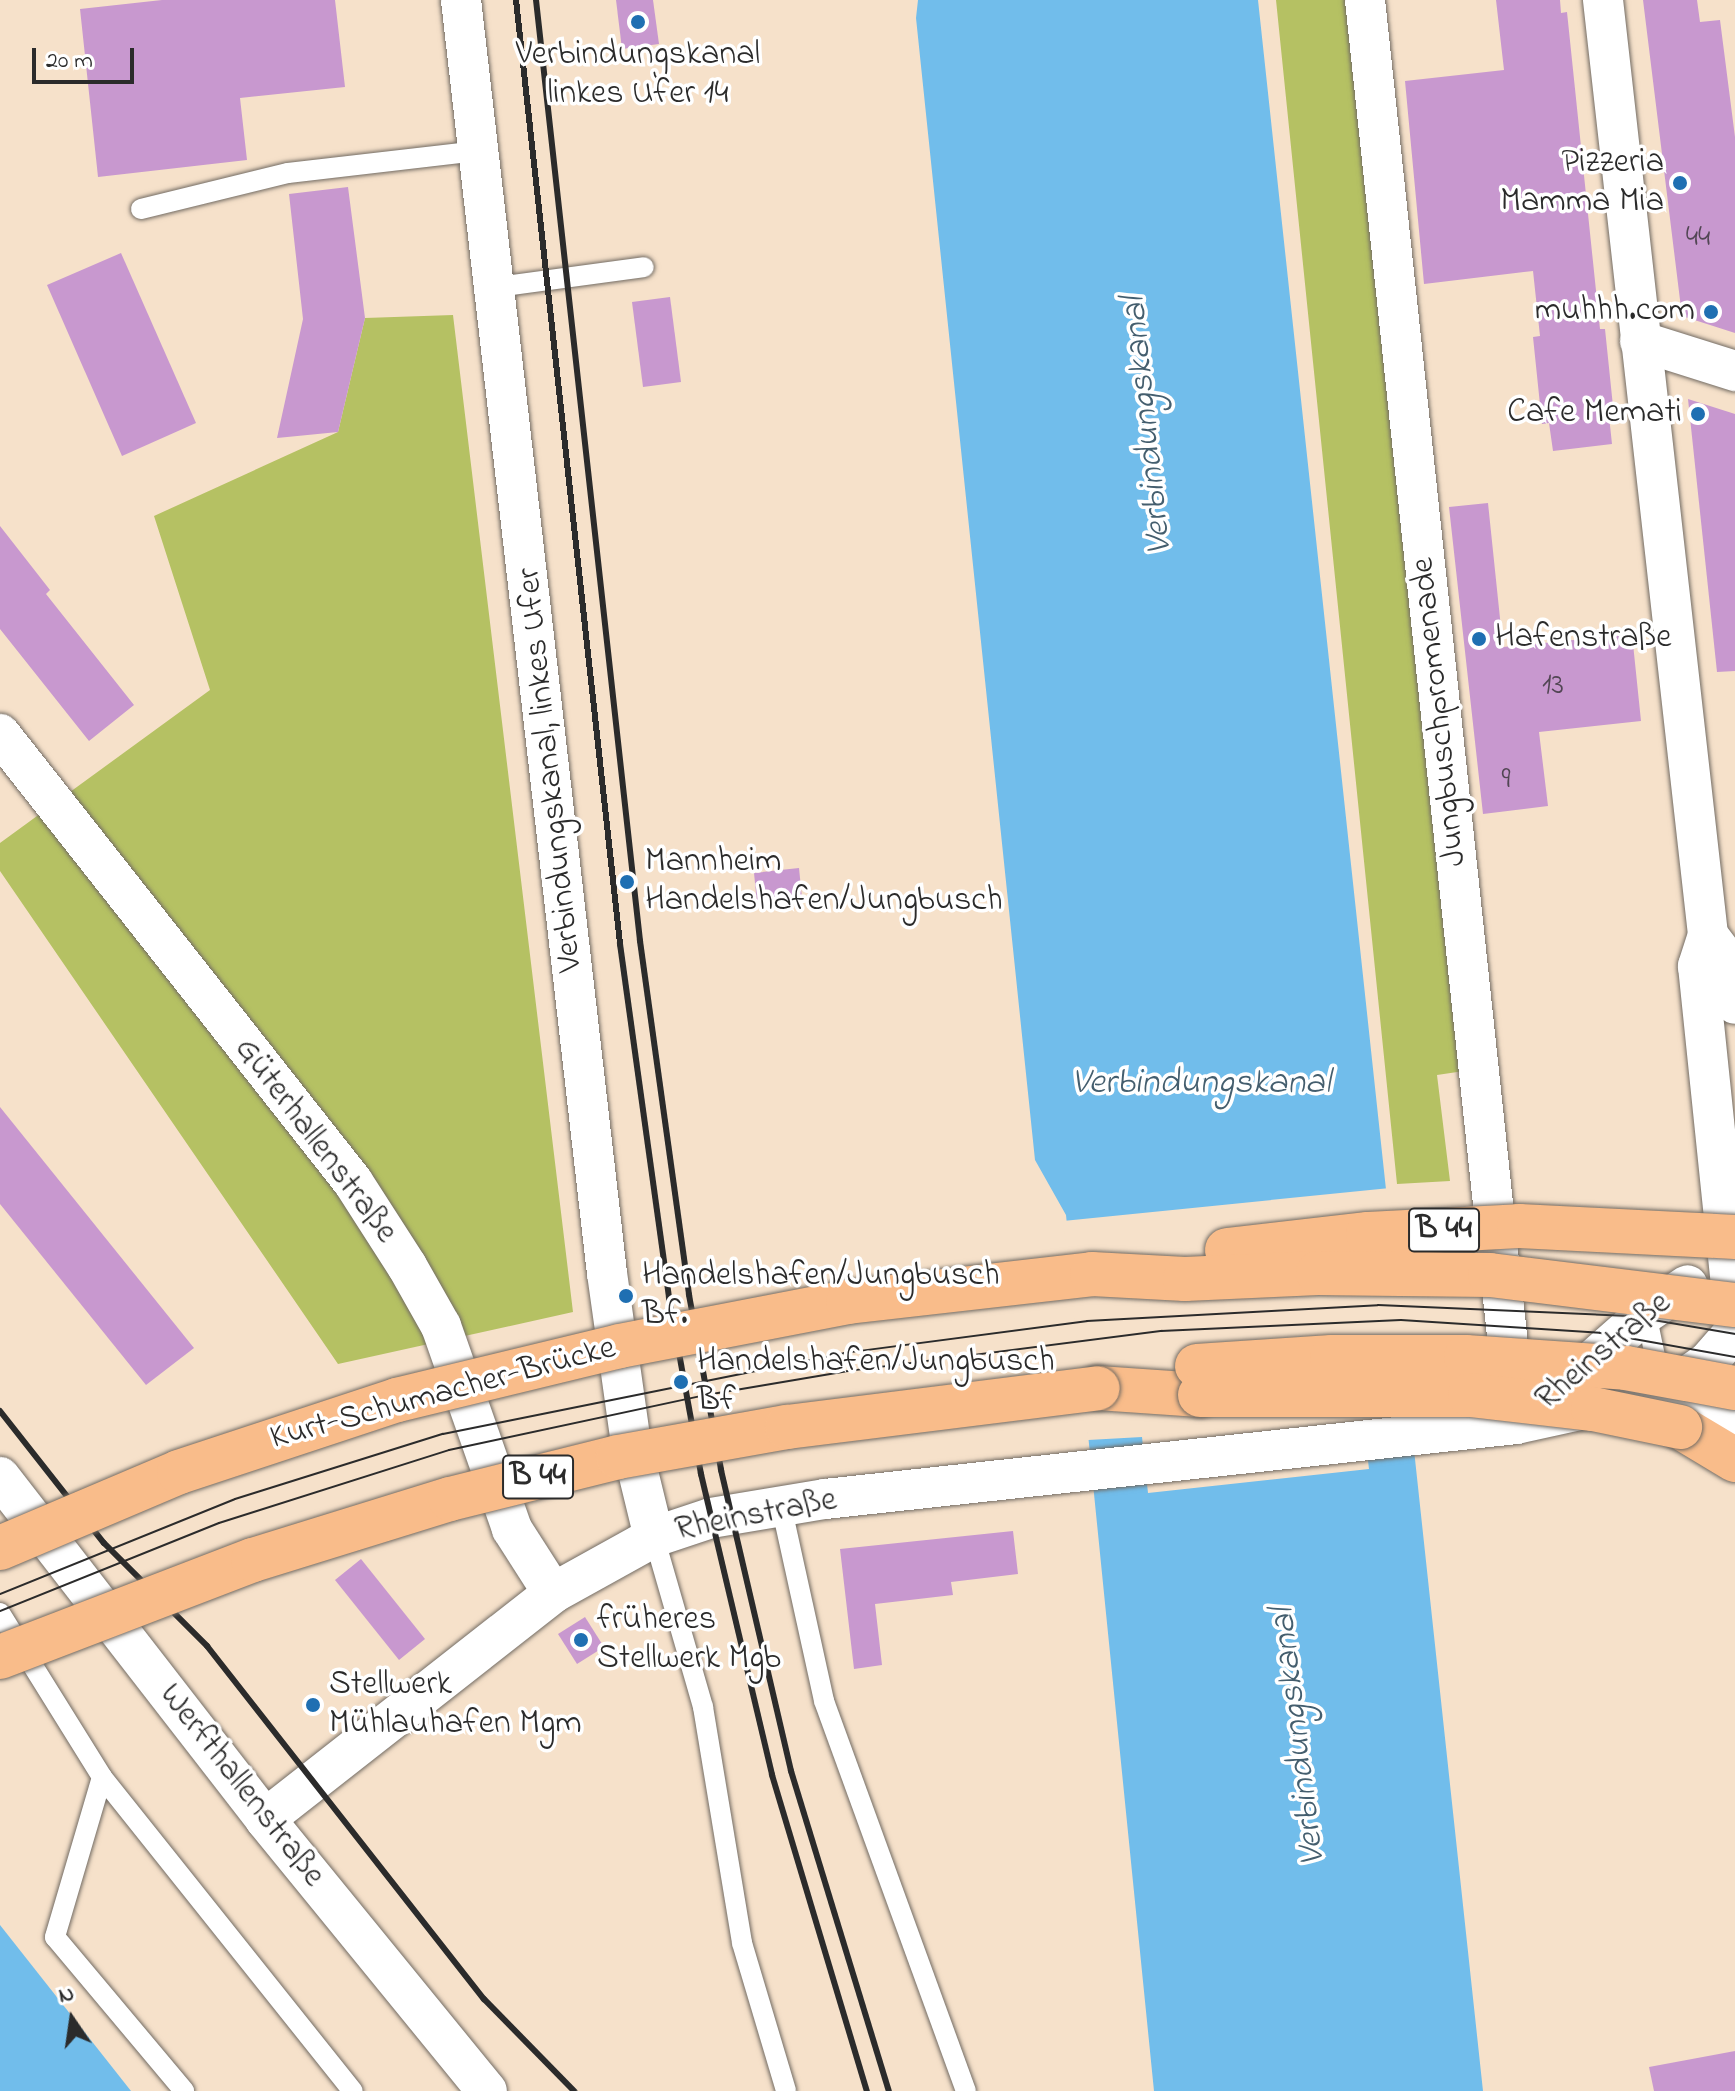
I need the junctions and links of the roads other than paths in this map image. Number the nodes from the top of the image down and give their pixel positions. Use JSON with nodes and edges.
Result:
{"nodes":[{"id":1,"x":461,"y":0,"type":"edge"},
{"id":2,"x":1365,"y":0,"type":"edge"},
{"id":3,"x":1603,"y":0,"type":"edge"},
{"id":4,"x":479,"y":151,"type":"junction"},
{"id":5,"x":141,"y":209,"type":"dead end"},
{"id":6,"x":644,"y":267,"type":"dead end"},
{"id":7,"x":497,"y":287,"type":"junction"},
{"id":8,"x":1640,"y":341,"type":"junction"},
{"id":9,"x":1735,"y":371,"type":"edge"},
{"id":10,"x":0,"y":734,"type":"edge"},
{"id":11,"x":1721,"y":939,"type":"edge"},
{"id":12,"x":1735,"y":1004,"type":"edge"},
{"id":13,"x":1734,"y":1273,"type":"edge"},
{"id":14,"x":1092,"y":1274,"type":"junction"},
{"id":15,"x":1646,"y":1313,"type":"junction"},
{"id":16,"x":1735,"y":1324,"type":"edge"},
{"id":17,"x":1735,"y":1331,"type":"edge"},
{"id":18,"x":1098,"y":1388,"type":"junction"},
{"id":19,"x":1735,"y":1388,"type":"edge"},
{"id":20,"x":1673,"y":1409,"type":"junction"},
{"id":21,"x":1735,"y":1420,"type":"edge"},
{"id":22,"x":1519,"y":1423,"type":"junction"},
{"id":23,"x":1735,"y":1436,"type":"edge"},
{"id":24,"x":1735,"y":1460,"type":"edge"},
{"id":25,"x":0,"y":1477,"type":"edge"},
{"id":26,"x":781,"y":1505,"type":"junction"},
{"id":27,"x":654,"y":1537,"type":"junction"},
{"id":28,"x":0,"y":1548,"type":"edge"},
{"id":29,"x":553,"y":1593,"type":"junction"},
{"id":30,"x":0,"y":1613,"type":"edge"},
{"id":31,"x":0,"y":1657,"type":"edge"},
{"id":32,"x":102,"y":1777,"type":"junction"},
{"id":33,"x":265,"y":1819,"type":"junction"},
{"id":34,"x":184,"y":2091,"type":"edge"},
{"id":35,"x":353,"y":2091,"type":"edge"},
{"id":36,"x":487,"y":2091,"type":"edge"},
{"id":37,"x":786,"y":2091,"type":"edge"},
{"id":38,"x":966,"y":2091,"type":"edge"}],
"edges":[{"from":1,"to":4,"type":"street","name":"Verbindungskanal, linkes Ufer"},
{"from":2,"to":22,"type":"street","name":"Jungbuschpromenade"},
{"from":3,"to":8,"type":"street"},
{"from":4,"to":5,"type":"lane"},
{"from":4,"to":7,"type":"street","name":"Verbindungskanal, linkes Ufer"},
{"from":6,"to":7,"type":"lane"},
{"from":7,"to":27,"type":"street","name":"Verbindungskanal, linkes Ufer"},
{"from":8,"to":9,"type":"street"},
{"from":8,"to":11,"type":"street"},
{"from":10,"to":29,"type":"street","name":"Güterhallenstraße"},
{"from":11,"to":12,"type":"street"},
{"from":11,"to":13,"type":"street"},
{"from":13,"to":14,"type":"highway","bridge":true},
{"from":13,"to":14,"type":"highway","number":"B 44","bridge":true},
{"from":13,"to":15,"type":"street","name":"Rheinstraße"},
{"from":13,"to":16,"type":"street"},
{"from":14,"to":28,"type":"highway","name":"Kurt-Schumacher-Brücke","number":"B 44","bridge":true},
{"from":15,"to":20,"type":"lane"},
{"from":15,"to":22,"type":"street","name":"Rheinstraße"},
{"from":17,"to":20,"type":"street","name":"Rheinstraße"},
{"from":18,"to":19,"type":"highway","number":"B 44","bridge":true},
{"from":18,"to":20,"type":"highway","bridge":true},
{"from":18,"to":31,"type":"highway","number":"B 44","bridge":true},
{"from":20,"to":21,"type":"street","name":"Rheinstraße"},
{"from":20,"to":22,"type":"street","name":"Rheinstraße"},
{"from":20,"to":23,"type":"highway"},
{"from":20,"to":24,"type":"highway"},
{"from":22,"to":26,"type":"street","name":"Rheinstraße"},
{"from":25,"to":33,"type":"street","name":"Werfthallenstraße"},
{"from":26,"to":27,"type":"street","name":"Rheinstraße"},
{"from":26,"to":38,"type":"lane"},
{"from":27,"to":29,"type":"street","name":"Rheinstraße"},
{"from":27,"to":37,"type":"lane"},
{"from":29,"to":33,"type":"street","name":"Rheinstraße"},
{"from":30,"to":32,"type":"lane"},
{"from":32,"to":34,"type":"lane"},
{"from":32,"to":35,"type":"lane"},
{"from":33,"to":36,"type":"street","name":"Werfthallenstraße"}]}
